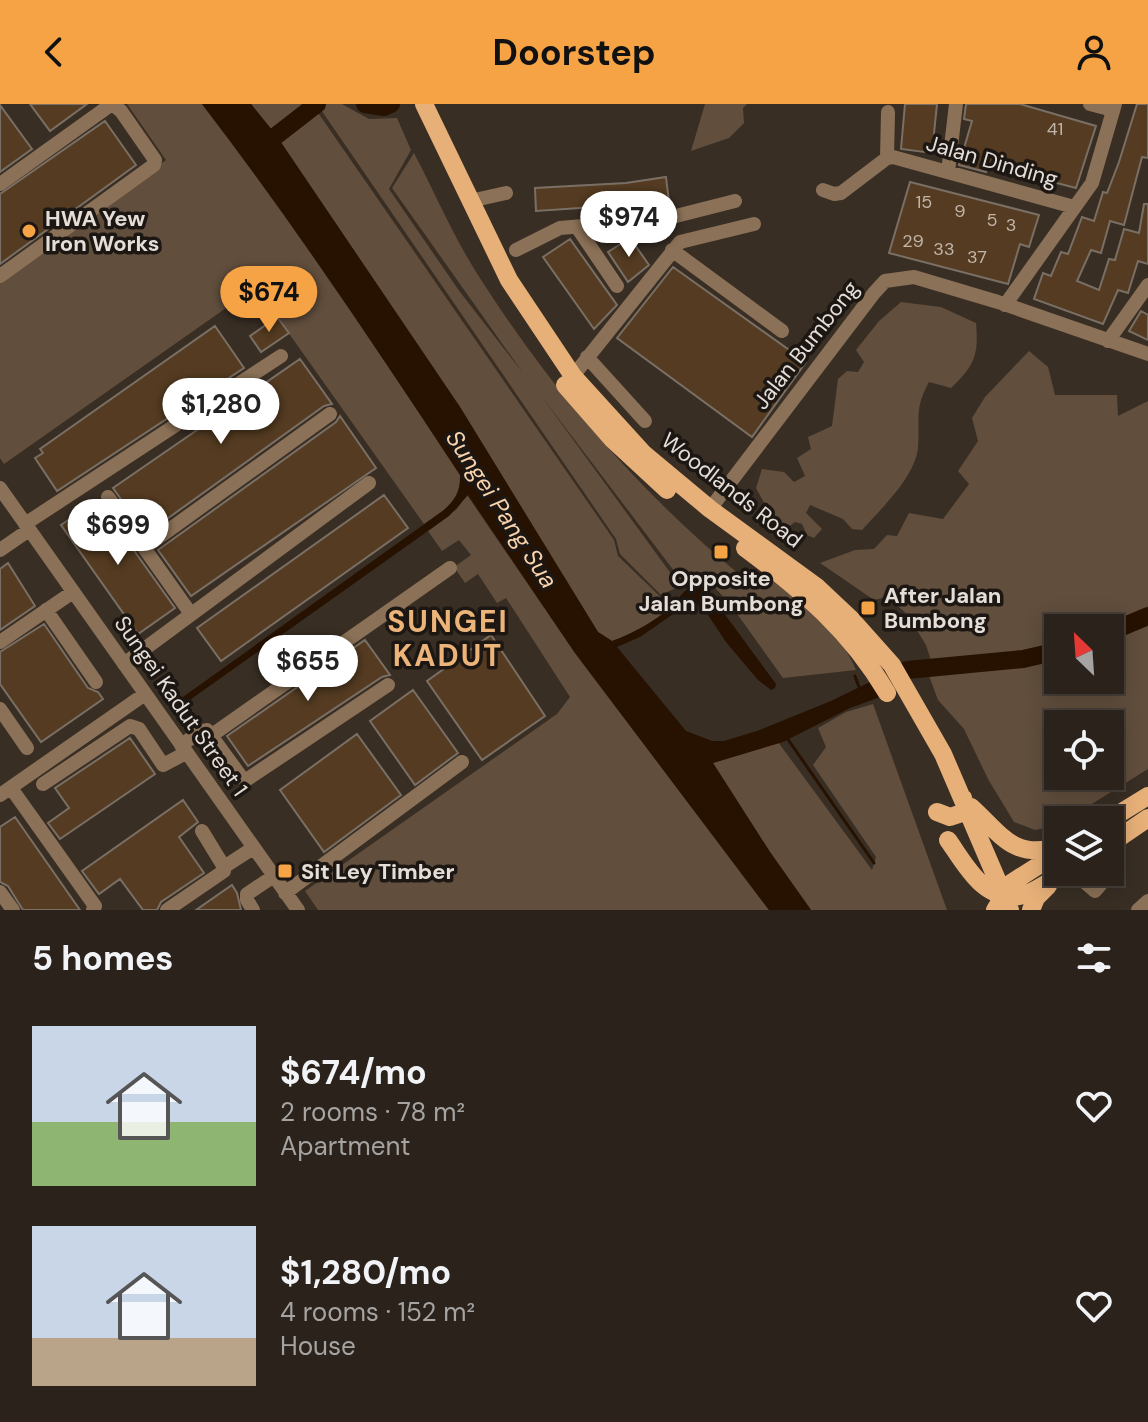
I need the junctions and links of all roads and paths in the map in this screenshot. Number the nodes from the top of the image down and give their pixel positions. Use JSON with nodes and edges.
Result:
{"nodes":[{"id":1,"x":410,"y":104,"type":"edge"},
{"id":2,"x":424,"y":104,"type":"edge"},
{"id":3,"x":956,"y":104,"type":"edge"},
{"id":4,"x":1090,"y":104,"type":"edge"},
{"id":5,"x":1114,"y":107,"type":"edge"},
{"id":6,"x":888,"y":112,"type":"dead end"},
{"id":7,"x":892,"y":158,"type":"junction"},
{"id":8,"x":948,"y":172,"type":"junction"},
{"id":9,"x":0,"y":184,"type":"edge"},
{"id":10,"x":823,"y":190,"type":"dead end"},
{"id":11,"x":506,"y":193,"type":"dead end"},
{"id":12,"x":470,"y":201,"type":"junction"},
{"id":13,"x":735,"y":201,"type":"dead end"},
{"id":14,"x":1074,"y":207,"type":"junction"},
{"id":15,"x":754,"y":224,"type":"dead end"},
{"id":16,"x":577,"y":227,"type":"junction"},
{"id":17,"x":489,"y":242,"type":"junction"},
{"id":18,"x":516,"y":250,"type":"junction"},
{"id":19,"x":672,"y":250,"type":"junction"},
{"id":20,"x":0,"y":276,"type":"edge"},
{"id":21,"x":509,"y":280,"type":"junction"},
{"id":22,"x":1148,"y":285,"type":"edge"},
{"id":23,"x":617,"y":286,"type":"dead end"},
{"id":24,"x":1005,"y":305,"type":"junction"},
{"id":25,"x":782,"y":331,"type":"dead end"},
{"id":26,"x":1108,"y":341,"type":"junction"},
{"id":27,"x":1148,"y":354,"type":"edge"},
{"id":28,"x":281,"y":356,"type":"dead end"},
{"id":29,"x":587,"y":357,"type":"junction"},
{"id":30,"x":573,"y":376,"type":"junction"},
{"id":31,"x":630,"y":404,"type":"junction"},
{"id":32,"x":330,"y":414,"type":"dead end"},
{"id":33,"x":645,"y":421,"type":"dead end"},
{"id":34,"x":624,"y":433,"type":"junction"},
{"id":35,"x":369,"y":483,"type":"dead end"},
{"id":36,"x":0,"y":488,"type":"edge"},
{"id":37,"x":108,"y":497,"type":"dead end"},
{"id":38,"x":710,"y":509,"type":"junction"},
{"id":39,"x":27,"y":527,"type":"junction"},
{"id":40,"x":2,"y":545,"type":"edge"},
{"id":41,"x":144,"y":548,"type":"junction"},
{"id":42,"x":450,"y":568,"type":"dead end"},
{"id":43,"x":73,"y":592,"type":"junction"},
{"id":44,"x":46,"y":610,"type":"junction"},
{"id":45,"x":191,"y":614,"type":"junction"},
{"id":46,"x":0,"y":642,"type":"edge"},
{"id":47,"x":124,"y":664,"type":"junction"},
{"id":48,"x":884,"y":670,"type":"junction"},
{"id":49,"x":96,"y":682,"type":"dead end"},
{"id":50,"x":388,"y":685,"type":"dead end"},
{"id":51,"x":145,"y":694,"type":"junction"},
{"id":52,"x":0,"y":709,"type":"edge"},
{"id":53,"x":212,"y":735,"type":"junction"},
{"id":54,"x":27,"y":748,"type":"dead end"},
{"id":55,"x":184,"y":749,"type":"junction"},
{"id":56,"x":462,"y":762,"type":"dead end"},
{"id":57,"x":39,"y":778,"type":"junction"},
{"id":58,"x":6,"y":792,"type":"edge"},
{"id":59,"x":1148,"y":796,"type":"edge"},
{"id":60,"x":51,"y":798,"type":"dead end"},
{"id":61,"x":964,"y":800,"type":"junction"},
{"id":62,"x":1124,"y":811,"type":"edge"},
{"id":63,"x":937,"y":812,"type":"dead end"},
{"id":64,"x":1148,"y":818,"type":"edge"},
{"id":65,"x":202,"y":831,"type":"dead end"},
{"id":66,"x":1124,"y":834,"type":"edge"},
{"id":67,"x":948,"y":840,"type":"dead end"},
{"id":68,"x":253,"y":848,"type":"junction"},
{"id":69,"x":1044,"y":851,"type":"edge"},
{"id":70,"x":1044,"y":860,"type":"edge"},
{"id":71,"x":224,"y":867,"type":"junction"},
{"id":72,"x":274,"y":876,"type":"junction"},
{"id":73,"x":1044,"y":884,"type":"edge"},
{"id":74,"x":1051,"y":886,"type":"edge"},
{"id":75,"x":0,"y":892,"type":"edge"},
{"id":76,"x":285,"y":893,"type":"junction"},
{"id":77,"x":1148,"y":901,"type":"edge"},
{"id":78,"x":1003,"y":905,"type":"edge"},
{"id":79,"x":1031,"y":906,"type":"edge"},
{"id":80,"x":13,"y":910,"type":"edge"},
{"id":81,"x":93,"y":910,"type":"edge"},
{"id":82,"x":167,"y":910,"type":"edge"},
{"id":83,"x":253,"y":910,"type":"edge"},
{"id":84,"x":298,"y":910,"type":"edge"},
{"id":85,"x":1138,"y":910,"type":"edge"}],
"edges":[{"from":1,"to":48,"type":"main road","name":"Woodlands Road"},
{"from":2,"to":12,"type":"main road","name":"Woodlands Road"},
{"from":3,"to":8,"type":"street"},
{"from":4,"to":5,"type":"street"},
{"from":5,"to":14,"type":"street"},
{"from":6,"to":7,"type":"street"},
{"from":7,"to":8,"type":"street","name":"Jalan Dinding"},
{"from":7,"to":10,"type":"street"},
{"from":8,"to":14,"type":"street","name":"Jalan Dinding"},
{"from":9,"to":20,"type":"street"},
{"from":11,"to":12,"type":"street"},
{"from":12,"to":17,"type":"main road","name":"Woodlands Road"},
{"from":13,"to":16,"type":"street"},
{"from":14,"to":24,"type":"street"},
{"from":15,"to":19,"type":"street"},
{"from":16,"to":18,"type":"street"},
{"from":16,"to":23,"type":"street"},
{"from":17,"to":18,"type":"street"},
{"from":17,"to":21,"type":"main road","name":"Woodlands Road"},
{"from":18,"to":21,"type":"street"},
{"from":19,"to":25,"type":"street"},
{"from":19,"to":29,"type":"street"},
{"from":21,"to":30,"type":"main road","name":"Woodlands Road"},
{"from":22,"to":26,"type":"street"},
{"from":24,"to":26,"type":"street","name":"Jalan Bumbong"},
{"from":24,"to":38,"type":"street","name":"Jalan Bumbong"},
{"from":26,"to":27,"type":"street","name":"Jalan Bumbong"},
{"from":28,"to":39,"type":"street"},
{"from":29,"to":30,"type":"street"},
{"from":29,"to":31,"type":"street"},
{"from":30,"to":34,"type":"main road","name":"Woodlands Road"},
{"from":31,"to":33,"type":"street"},
{"from":31,"to":34,"type":"street"},
{"from":32,"to":41,"type":"street"},
{"from":34,"to":38,"type":"main road","name":"Woodlands Road"},
{"from":35,"to":45,"type":"street"},
{"from":36,"to":39,"type":"street","name":"Sungei Kadut Street 1"},
{"from":37,"to":41,"type":"street"},
{"from":38,"to":48,"type":"main road","name":"Woodlands Road"},
{"from":39,"to":40,"type":"street"},
{"from":39,"to":43,"type":"street","name":"Sungei Kadut Street 1"},
{"from":41,"to":45,"type":"street"},
{"from":42,"to":53,"type":"street"},
{"from":43,"to":44,"type":"street"},
{"from":43,"to":47,"type":"street","name":"Sungei Kadut Street 1"},
{"from":44,"to":46,"type":"street"},
{"from":44,"to":49,"type":"street"},
{"from":45,"to":47,"type":"street"},
{"from":47,"to":51,"type":"street","name":"Sungei Kadut Street 1"},
{"from":48,"to":61,"type":"main road","name":"Woodlands Road"},
{"from":50,"to":53,"type":"street"},
{"from":51,"to":55,"type":"street","name":"Sungei Kadut Street 1"},
{"from":51,"to":57,"type":"street"},
{"from":52,"to":54,"type":"street"},
{"from":53,"to":55,"type":"street"},
{"from":55,"to":57,"type":"street"},
{"from":55,"to":68,"type":"street","name":"Sungei Kadut Street 1"},
{"from":56,"to":76,"type":"street"},
{"from":57,"to":58,"type":"street"},
{"from":57,"to":60,"type":"street"},
{"from":58,"to":81,"type":"street"},
{"from":59,"to":62,"type":"main road"},
{"from":61,"to":63,"type":"main road"},
{"from":61,"to":69,"type":"main road"},
{"from":61,"to":78,"type":"main road","name":"Woodlands Road"},
{"from":64,"to":66,"type":"main road"},
{"from":65,"to":71,"type":"street"},
{"from":67,"to":78,"type":"main road"},
{"from":68,"to":71,"type":"street"},
{"from":68,"to":72,"type":"street","name":"Sungei Kadut Street 1"},
{"from":70,"to":78,"type":"main road"},
{"from":71,"to":82,"type":"street"},
{"from":72,"to":76,"type":"street","name":"Sungei Kadut Street 1"},
{"from":72,"to":83,"type":"street"},
{"from":73,"to":78,"type":"main road"},
{"from":74,"to":79,"type":"main road"},
{"from":75,"to":80,"type":"street"},
{"from":76,"to":84,"type":"street","name":"Sungei Kadut Street 1"},
{"from":77,"to":85,"type":"street"}]}
